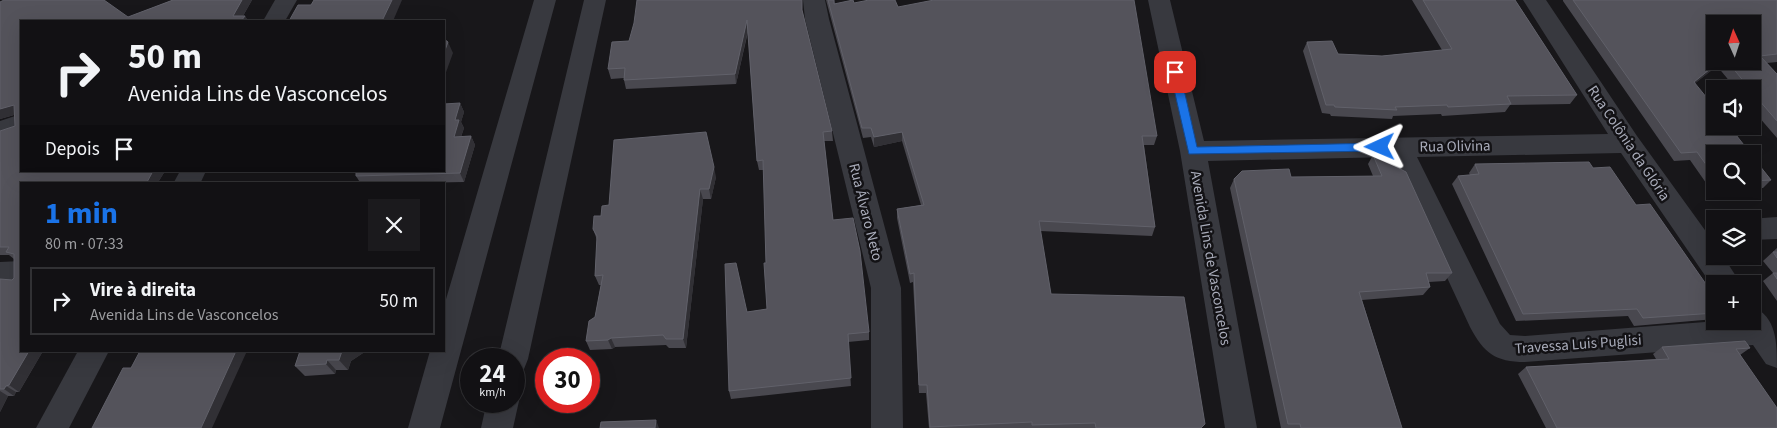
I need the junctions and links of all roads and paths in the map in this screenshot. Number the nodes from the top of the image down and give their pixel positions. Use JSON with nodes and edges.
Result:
{"nodes":[{"id":1,"x":286,"y":0,"type":"edge"},
{"id":2,"x":545,"y":0,"type":"edge"},
{"id":3,"x":595,"y":0,"type":"edge"},
{"id":4,"x":814,"y":0,"type":"edge"},
{"id":5,"x":1159,"y":0,"type":"edge"},
{"id":6,"x":1534,"y":0,"type":"edge"},
{"id":7,"x":275,"y":20,"type":"edge"},
{"id":8,"x":20,"y":123,"type":"edge"},
{"id":9,"x":0,"y":132,"type":"edge"},
{"id":10,"x":1628,"y":143,"type":"junction"},
{"id":11,"x":1399,"y":147,"type":"junction"},
{"id":12,"x":1192,"y":151,"type":"junction"},
{"id":13,"x":1777,"y":228,"type":"edge"},
{"id":14,"x":1761,"y":229,"type":"edge"},
{"id":15,"x":1703,"y":232,"type":"edge"},
{"id":16,"x":20,"y":273,"type":"edge"},
{"id":17,"x":0,"y":274,"type":"edge"},
{"id":18,"x":1723,"y":275,"type":"edge"},
{"id":19,"x":1763,"y":335,"type":"edge"},
{"id":20,"x":516,"y":348,"type":"edge"},
{"id":21,"x":93,"y":352,"type":"edge"},
{"id":22,"x":501,"y":413,"type":"edge"},
{"id":23,"x":52,"y":428,"type":"edge"},
{"id":24,"x":424,"y":428,"type":"edge"},
{"id":25,"x":497,"y":428,"type":"edge"},
{"id":26,"x":887,"y":428,"type":"edge"},
{"id":27,"x":1241,"y":428,"type":"edge"}],
"edges":[{"from":1,"to":7,"type":"street"},
{"from":2,"to":24,"type":"street"},
{"from":3,"to":20,"type":"street"},
{"from":4,"to":26,"type":"street","name":"Rua Álvaro Neto"},
{"from":5,"to":12,"type":"street","name":"Avenida Lins de Vasconcelos"},
{"from":6,"to":10,"type":"street","name":"Rua Colônia da Glória"},
{"from":8,"to":9,"type":"street"},
{"from":10,"to":11,"type":"street","name":"Rua Olivina"},
{"from":10,"to":15,"type":"street","name":"Rua Colônia da Glória"},
{"from":11,"to":12,"type":"street","name":"Rua Olivina"},
{"from":11,"to":19,"type":"street","name":"Travessa Luis Puglisi"},
{"from":12,"to":27,"type":"street","name":"Avenida Lins de Vasconcelos"},
{"from":13,"to":14,"type":"street"},
{"from":15,"to":18,"type":"street","name":"Rua Colônia da Glória"},
{"from":16,"to":17,"type":"street"},
{"from":21,"to":23,"type":"street"},
{"from":22,"to":25,"type":"street"}]}
